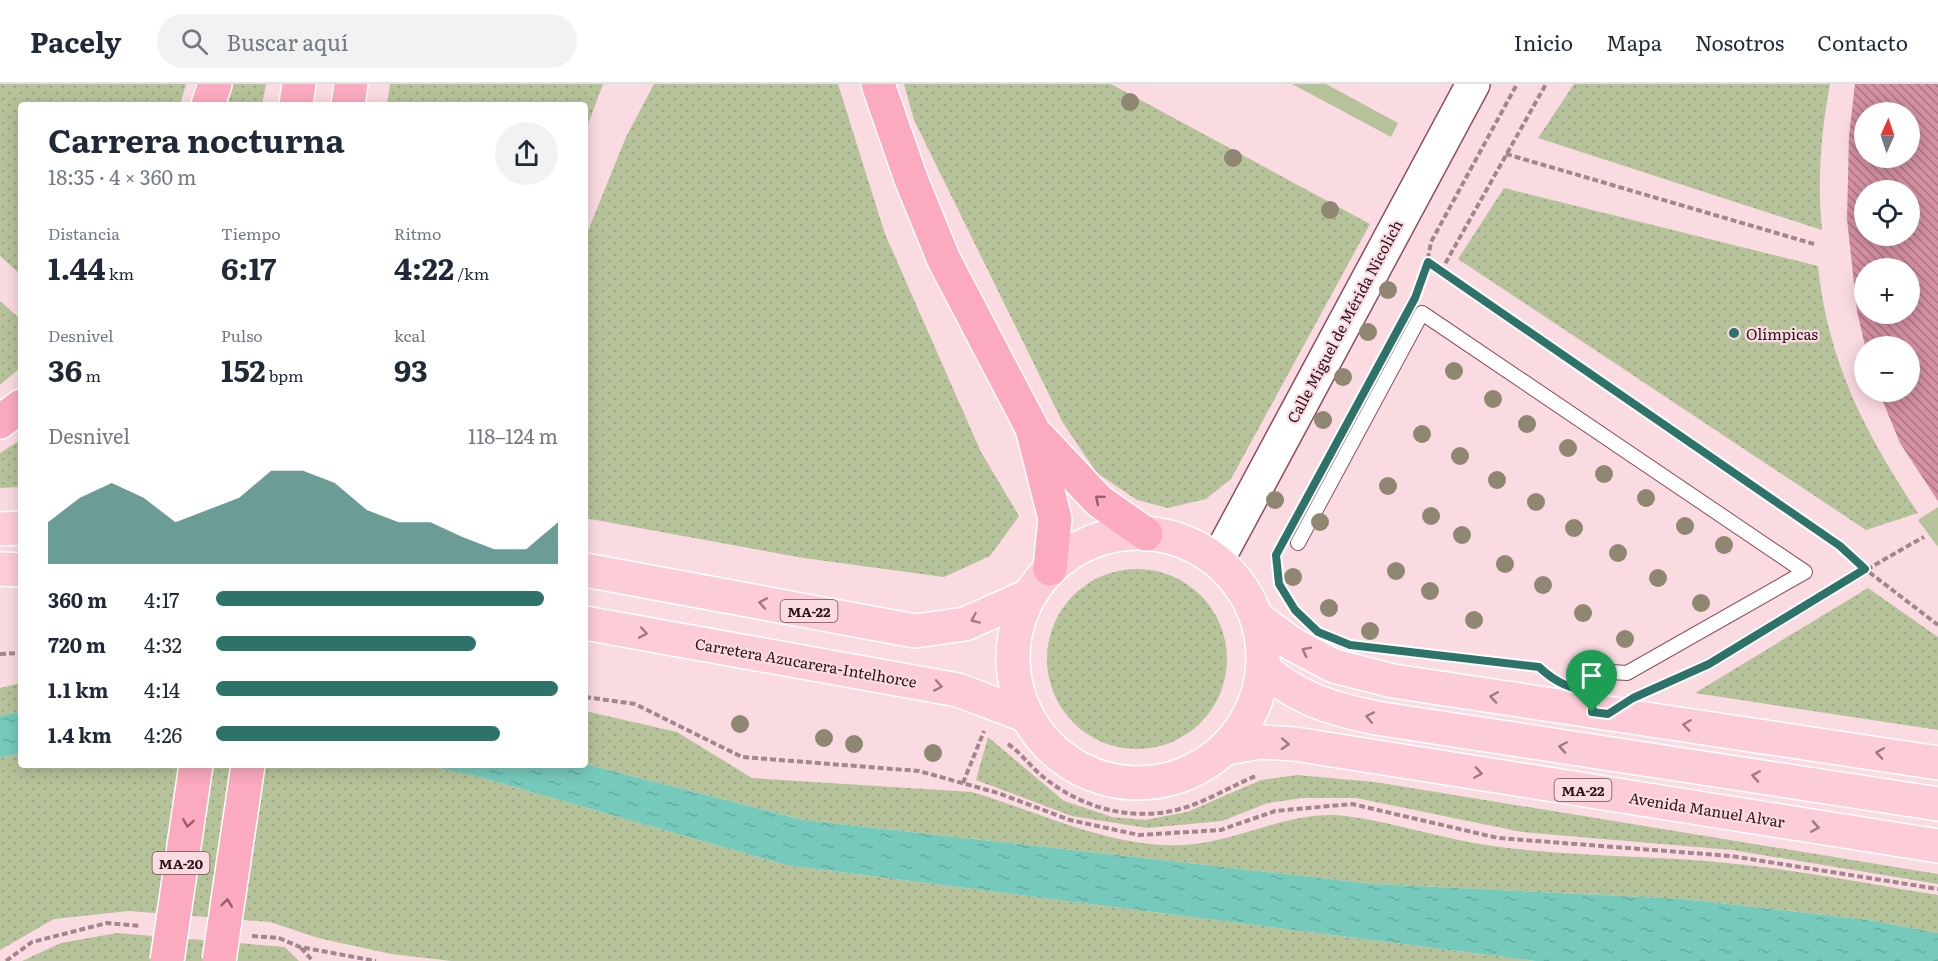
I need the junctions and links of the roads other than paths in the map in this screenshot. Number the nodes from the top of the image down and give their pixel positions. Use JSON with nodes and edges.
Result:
{"nodes":[{"id":1,"x":215,"y":84,"type":"edge"},
{"id":2,"x":299,"y":84,"type":"edge"},
{"id":3,"x":351,"y":84,"type":"edge"},
{"id":4,"x":878,"y":84,"type":"edge"},
{"id":5,"x":1473,"y":84,"type":"edge"},
{"id":6,"x":209,"y":102,"type":"edge"},
{"id":7,"x":296,"y":102,"type":"edge"},
{"id":8,"x":348,"y":102,"type":"edge"},
{"id":9,"x":18,"y":408,"type":"edge"},
{"id":10,"x":0,"y":422,"type":"edge"},
{"id":11,"x":1032,"y":428,"type":"junction"},
{"id":12,"x":18,"y":528,"type":"edge"},
{"id":13,"x":0,"y":529,"type":"edge"},
{"id":14,"x":1146,"y":534,"type":"junction"},
{"id":15,"x":1298,"y":543,"type":"dead end"},
{"id":16,"x":1218,"y":559,"type":"junction"},
{"id":17,"x":0,"y":569,"type":"edge"},
{"id":18,"x":1050,"y":569,"type":"junction"},
{"id":19,"x":18,"y":570,"type":"edge"},
{"id":20,"x":588,"y":571,"type":"edge"},
{"id":21,"x":1029,"y":596,"type":"junction"},
{"id":22,"x":1256,"y":617,"type":"junction"},
{"id":23,"x":588,"y":623,"type":"edge"},
{"id":24,"x":1263,"y":668,"type":"junction"},
{"id":25,"x":1600,"y":713,"type":"junction"},
{"id":26,"x":1024,"y":716,"type":"junction"},
{"id":27,"x":1227,"y":748,"type":"junction"},
{"id":28,"x":1938,"y":763,"type":"edge"},
{"id":29,"x":196,"y":768,"type":"edge"},
{"id":30,"x":248,"y":768,"type":"edge"},
{"id":31,"x":1938,"y":804,"type":"edge"},
{"id":32,"x":1938,"y":846,"type":"edge"},
{"id":33,"x":166,"y":961,"type":"edge"},
{"id":34,"x":219,"y":961,"type":"edge"}],
"edges":[{"from":1,"to":6,"type":"highway"},
{"from":2,"to":7,"type":"highway"},
{"from":3,"to":8,"type":"highway"},
{"from":4,"to":11,"type":"highway"},
{"from":5,"to":16,"type":"street","name":"Calle Miguel de Mérida Nicolich"},
{"from":9,"to":10,"type":"highway"},
{"from":14,"to":11,"type":"highway","one_way":true},
{"from":11,"to":18,"type":"highway"},
{"from":12,"to":13,"type":"main road"},
{"from":14,"to":16,"type":"main road","number":"MA-22"},
{"from":14,"to":18,"type":"main road","number":"MA-22"},
{"from":15,"to":25,"type":"lane"},
{"from":16,"to":22,"type":"main road","number":"MA-22"},
{"from":17,"to":19,"type":"main road"},
{"from":18,"to":21,"type":"main road","number":"MA-22"},
{"from":21,"to":20,"type":"main road","number":"MA-22","one_way":true},
{"from":21,"to":26,"type":"main road","number":"MA-22"},
{"from":22,"to":24,"type":"main road","number":"MA-22"},
{"from":25,"to":22,"type":"main road","one_way":true},
{"from":23,"to":26,"type":"main road","name":"Carretera Azucarera-Intelhorce","number":"MA-22","one_way":true},
{"from":24,"to":27,"type":"main road","number":"MA-22"},
{"from":31,"to":24,"type":"main road","one_way":true},
{"from":28,"to":25,"type":"main road","one_way":true},
{"from":26,"to":27,"type":"main road","number":"MA-22"},
{"from":27,"to":32,"type":"main road","name":"Avenida Manuel Alvar","number":"MA-22","one_way":true},
{"from":29,"to":33,"type":"highway","number":"MA-20","one_way":true,"bridge":true},
{"from":34,"to":30,"type":"highway","number":"MA-20","one_way":true,"bridge":true}]}
